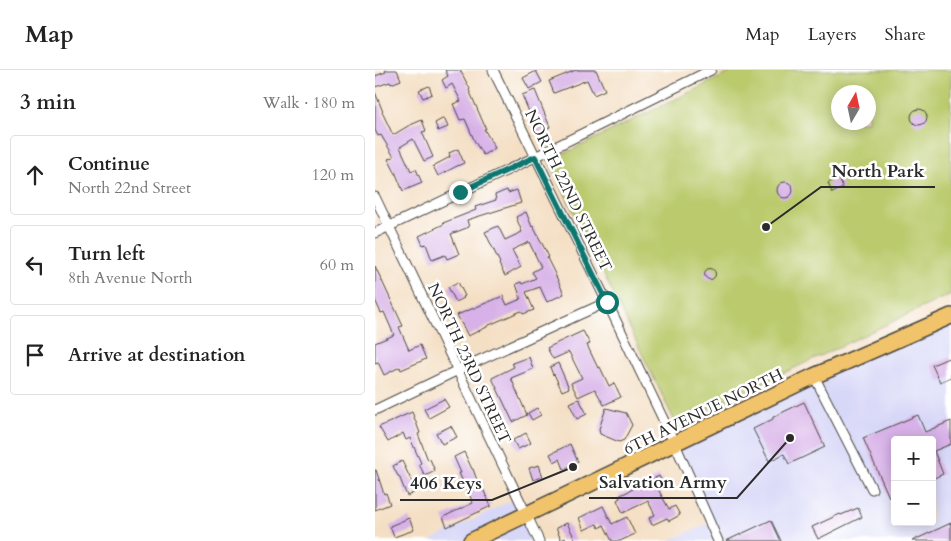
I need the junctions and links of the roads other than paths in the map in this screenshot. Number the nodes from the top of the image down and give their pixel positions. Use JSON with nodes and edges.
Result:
{"nodes":[{"id":1,"x":493,"y":70,"type":"edge"},
{"id":2,"x":711,"y":70,"type":"edge"},
{"id":3,"x":535,"y":157,"type":"junction"},
{"id":4,"x":375,"y":198,"type":"edge"},
{"id":5,"x":389,"y":227,"type":"junction"},
{"id":6,"x":375,"y":233,"type":"edge"},
{"id":7,"x":607,"y":302,"type":"junction"},
{"id":8,"x":951,"y":316,"type":"edge"},
{"id":9,"x":457,"y":370,"type":"junction"},
{"id":10,"x":814,"y":376,"type":"junction"},
{"id":11,"x":375,"y":410,"type":"edge"},
{"id":12,"x":675,"y":444,"type":"junction"},
{"id":13,"x":872,"y":490,"type":"dead end"},
{"id":14,"x":527,"y":515,"type":"junction"},
{"id":15,"x":471,"y":541,"type":"edge"},
{"id":16,"x":539,"y":541,"type":"edge"},
{"id":17,"x":718,"y":541,"type":"edge"}],
"edges":[{"from":1,"to":3,"type":"street","name":"NORTH 22ND STREET"},
{"from":2,"to":3,"type":"street"},
{"from":3,"to":5,"type":"street"},
{"from":3,"to":7,"type":"street","name":"NORTH 22ND STREET"},
{"from":4,"to":5,"type":"street","name":"NORTH 23RD STREET"},
{"from":5,"to":6,"type":"street"},
{"from":5,"to":9,"type":"street","name":"NORTH 23RD STREET"},
{"from":7,"to":9,"type":"street"},
{"from":7,"to":12,"type":"street","name":"NORTH 22ND STREET"},
{"from":8,"to":10,"type":"main road","name":"6TH AVENUE NORTH"},
{"from":9,"to":11,"type":"street"},
{"from":9,"to":14,"type":"street","name":"NORTH 23RD STREET"},
{"from":10,"to":12,"type":"main road","name":"6TH AVENUE NORTH"},
{"from":10,"to":13,"type":"street"},
{"from":12,"to":14,"type":"main road","name":"6TH AVENUE NORTH"},
{"from":12,"to":17,"type":"street","name":"NORTH 22ND STREET"},
{"from":14,"to":15,"type":"main road","name":"6TH AVENUE NORTH"},
{"from":14,"to":16,"type":"street","name":"NORTH 23RD STREET"}]}
